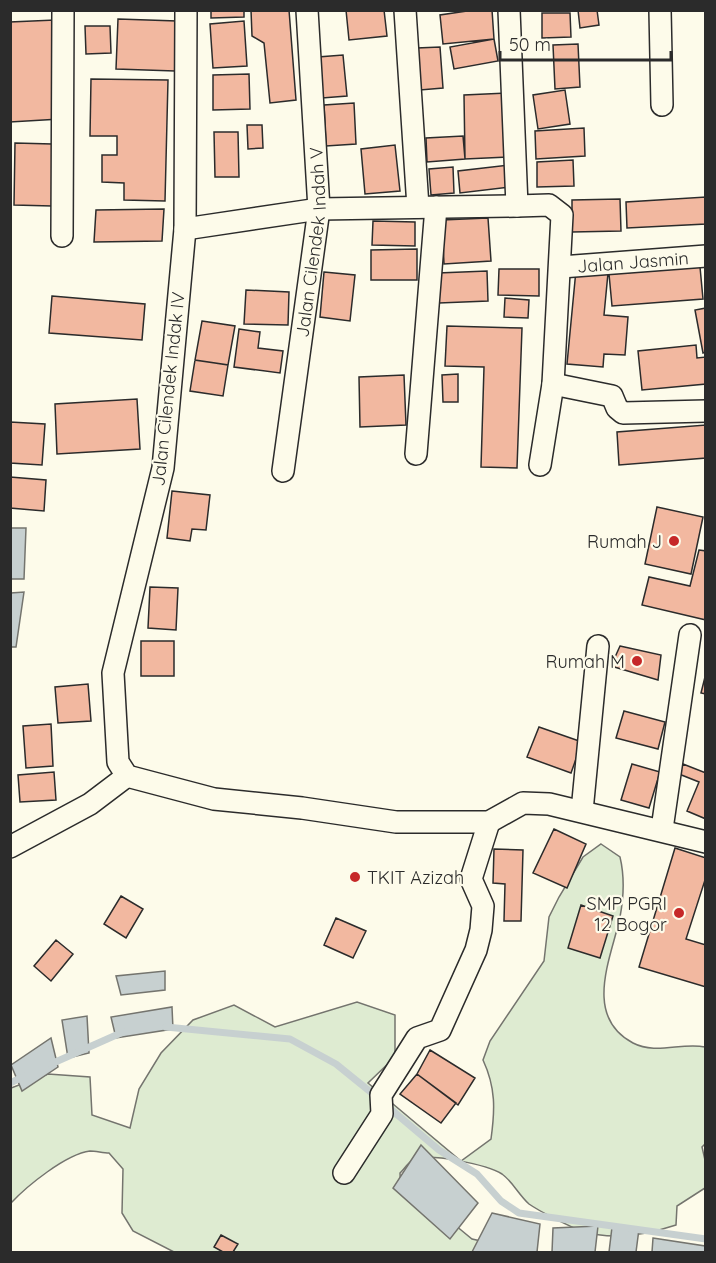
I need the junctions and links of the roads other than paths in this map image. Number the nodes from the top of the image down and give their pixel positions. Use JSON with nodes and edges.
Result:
{"nodes":[{"id":1,"x":63,"y":10,"type":"edge"},
{"id":2,"x":186,"y":10,"type":"edge"},
{"id":3,"x":307,"y":10,"type":"edge"},
{"id":4,"x":405,"y":10,"type":"edge"},
{"id":5,"x":508,"y":10,"type":"edge"},
{"id":6,"x":660,"y":10,"type":"edge"},
{"id":7,"x":662,"y":105,"type":"dead end"},
{"id":8,"x":517,"y":206,"type":"junction"},
{"id":9,"x":427,"y":207,"type":"junction"},
{"id":10,"x":319,"y":209,"type":"junction"},
{"id":11,"x":185,"y":229,"type":"junction"},
{"id":12,"x":62,"y":236,"type":"dead end"},
{"id":13,"x":705,"y":256,"type":"edge"},
{"id":14,"x":561,"y":267,"type":"junction"},
{"id":15,"x":553,"y":384,"type":"junction"},
{"id":16,"x":705,"y":411,"type":"edge"},
{"id":17,"x":416,"y":454,"type":"dead end"},
{"id":18,"x":540,"y":465,"type":"dead end"},
{"id":19,"x":283,"y":471,"type":"dead end"},
{"id":20,"x":690,"y":636,"type":"dead end"},
{"id":21,"x":598,"y":646,"type":"dead end"},
{"id":22,"x":123,"y":769,"type":"junction"},
{"id":23,"x":582,"y":811,"type":"junction"},
{"id":24,"x":489,"y":822,"type":"junction"},
{"id":25,"x":662,"y":830,"type":"junction"},
{"id":26,"x":705,"y":842,"type":"edge"},
{"id":27,"x":10,"y":847,"type":"edge"},
{"id":28,"x":344,"y":1173,"type":"dead end"}],
"edges":[{"from":1,"to":12,"type":"street"},
{"from":2,"to":11,"type":"street","name":"Jalan Cilendek Indak IV"},
{"from":3,"to":10,"type":"street","name":"Jalan Cilendek Indah V"},
{"from":4,"to":9,"type":"street"},
{"from":5,"to":8,"type":"street"},
{"from":6,"to":7,"type":"street"},
{"from":8,"to":9,"type":"street"},
{"from":8,"to":14,"type":"street"},
{"from":9,"to":10,"type":"street"},
{"from":9,"to":17,"type":"street"},
{"from":10,"to":11,"type":"street"},
{"from":10,"to":19,"type":"street","name":"Jalan Cilendek Indah V"},
{"from":11,"to":22,"type":"street","name":"Jalan Cilendek Indak IV"},
{"from":13,"to":14,"type":"street","name":"Jalan Jasmin"},
{"from":14,"to":15,"type":"street"},
{"from":15,"to":16,"type":"street"},
{"from":15,"to":18,"type":"street"},
{"from":20,"to":25,"type":"street"},
{"from":21,"to":23,"type":"street"},
{"from":22,"to":24,"type":"street"},
{"from":22,"to":27,"type":"street"},
{"from":23,"to":24,"type":"street"},
{"from":23,"to":25,"type":"street"},
{"from":24,"to":28,"type":"street"},
{"from":25,"to":26,"type":"street"}]}
